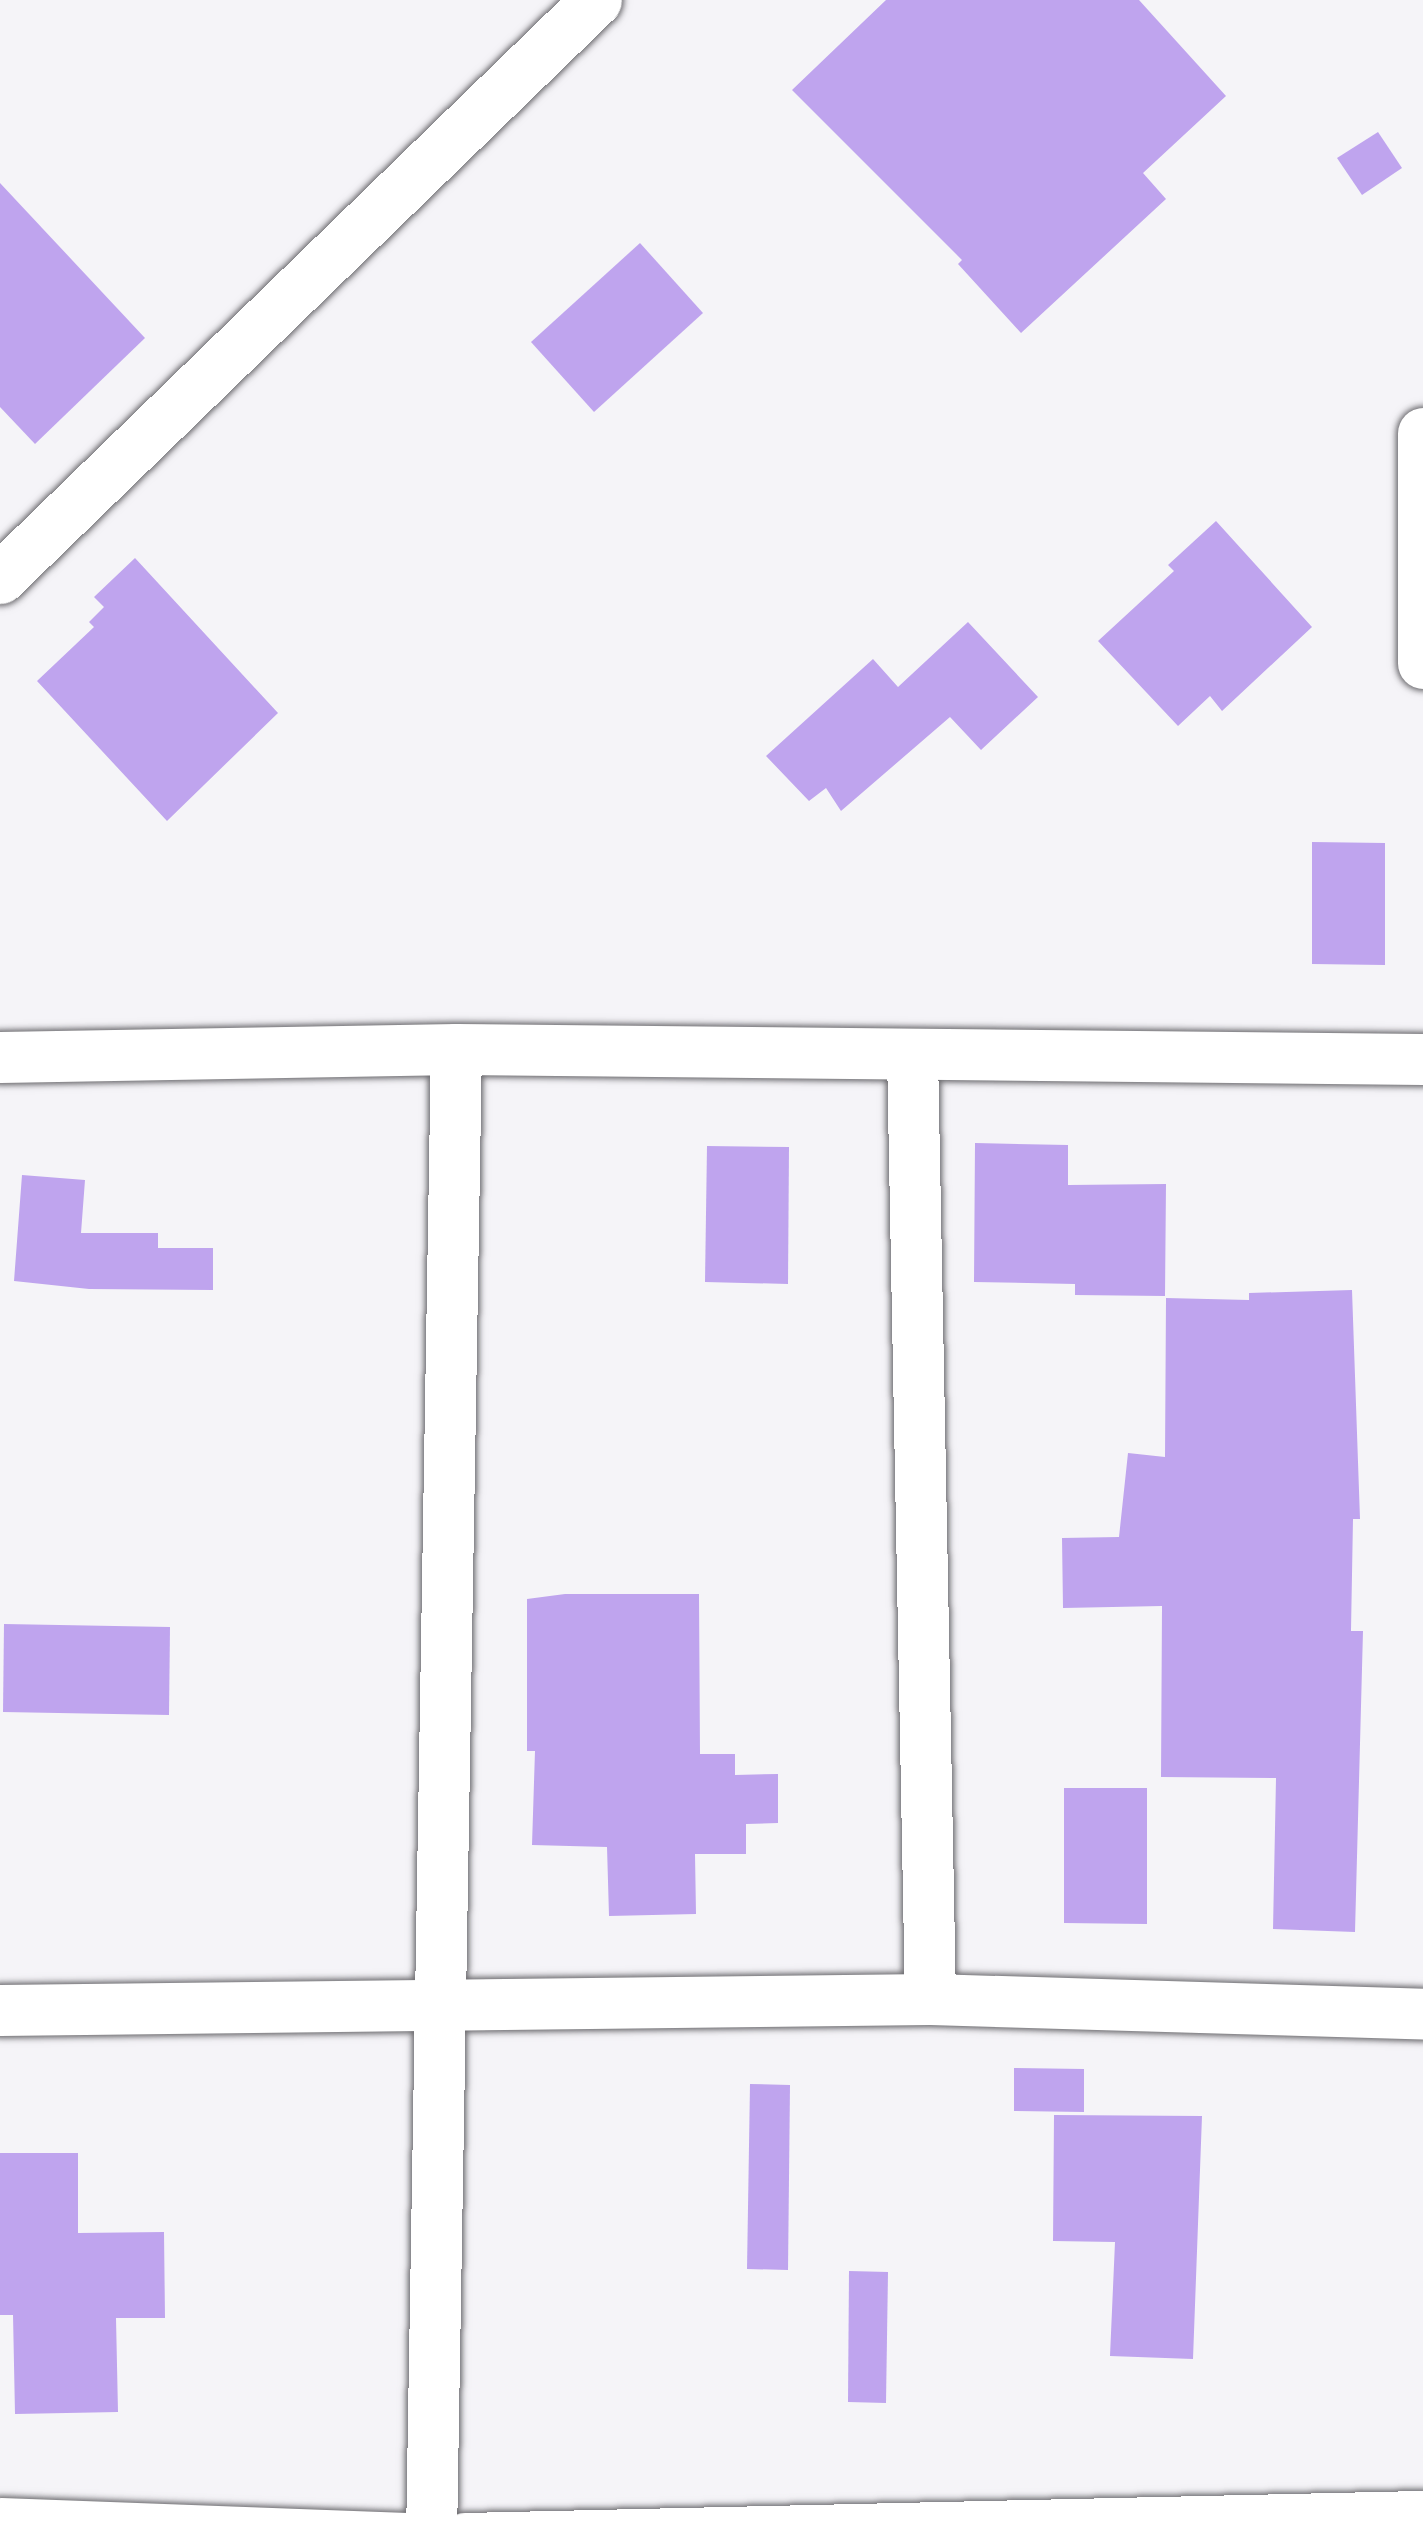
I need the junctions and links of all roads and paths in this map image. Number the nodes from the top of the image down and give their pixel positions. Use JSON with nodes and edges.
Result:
{"nodes":[{"id":1,"x":596,"y":0,"type":"edge"},
{"id":2,"x":1422,"y":462,"type":"edge"},
{"id":3,"x":0,"y":578,"type":"edge"},
{"id":4,"x":1423,"y":663,"type":"edge"},
{"id":5,"x":456,"y":1049,"type":"junction"},
{"id":6,"x":912,"y":1054,"type":"junction"},
{"id":7,"x":0,"y":1058,"type":"edge"},
{"id":8,"x":1423,"y":1059,"type":"edge"},
{"id":9,"x":930,"y":1999,"type":"junction"},
{"id":10,"x":440,"y":2009,"type":"junction"},
{"id":11,"x":0,"y":2010,"type":"edge"},
{"id":12,"x":1423,"y":2014,"type":"edge"},
{"id":13,"x":1423,"y":2516,"type":"edge"},
{"id":14,"x":0,"y":2523,"type":"edge"},
{"id":15,"x":408,"y":2538,"type":"edge"},
{"id":16,"x":430,"y":2538,"type":"edge"},
{"id":17,"x":465,"y":2538,"type":"edge"}],
"edges":[{"from":1,"to":3,"type":"street"},
{"from":2,"to":4,"type":"street"},
{"from":5,"to":6,"type":"street"},
{"from":5,"to":7,"type":"street"},
{"from":5,"to":10,"type":"street"},
{"from":6,"to":8,"type":"street"},
{"from":6,"to":9,"type":"street"},
{"from":9,"to":10,"type":"street"},
{"from":9,"to":12,"type":"street"},
{"from":10,"to":11,"type":"street"},
{"from":10,"to":16,"type":"street"},
{"from":13,"to":17,"type":"street"},
{"from":14,"to":15,"type":"street"}]}
